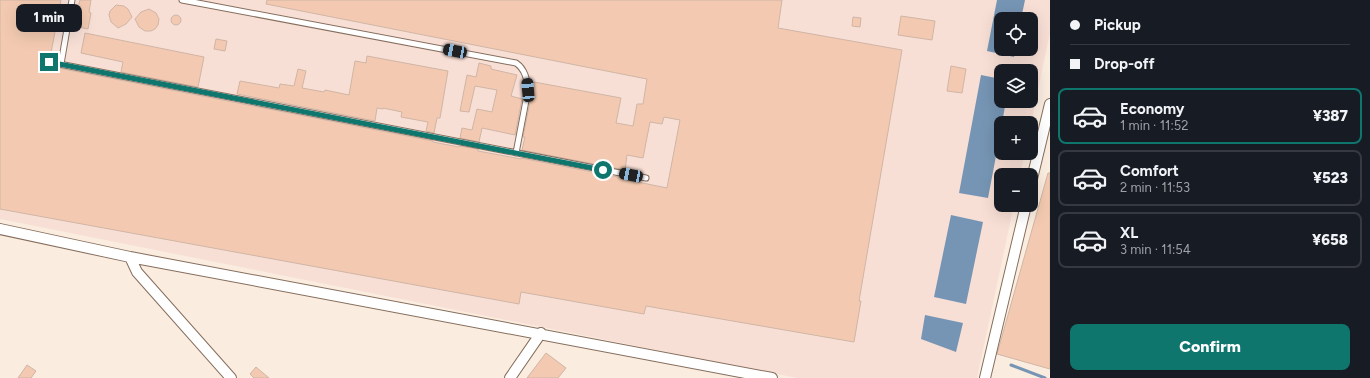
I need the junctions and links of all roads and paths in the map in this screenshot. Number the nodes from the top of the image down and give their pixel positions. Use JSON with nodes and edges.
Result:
{"nodes":[{"id":1,"x":72,"y":0,"type":"edge"},
{"id":2,"x":182,"y":0,"type":"edge"},
{"id":3,"x":49,"y":62,"type":"dead end"},
{"id":4,"x":61,"y":64,"type":"junction"},
{"id":5,"x":1050,"y":104,"type":"edge"},
{"id":6,"x":516,"y":153,"type":"junction"},
{"id":7,"x":1035,"y":168,"type":"edge"},
{"id":8,"x":646,"y":178,"type":"dead end"},
{"id":9,"x":1024,"y":212,"type":"edge"},
{"id":10,"x":0,"y":229,"type":"edge"},
{"id":11,"x":130,"y":257,"type":"junction"},
{"id":12,"x":541,"y":333,"type":"junction"},
{"id":13,"x":231,"y":378,"type":"edge"},
{"id":14,"x":510,"y":378,"type":"edge"},
{"id":15,"x":772,"y":378,"type":"edge"},
{"id":16,"x":985,"y":378,"type":"edge"}],
"edges":[{"from":1,"to":4,"type":"lane"},
{"from":2,"to":6,"type":"lane"},
{"from":3,"to":4,"type":"lane"},
{"from":4,"to":6,"type":"lane"},
{"from":5,"to":7,"type":"street"},
{"from":6,"to":8,"type":"lane"},
{"from":9,"to":16,"type":"street"},
{"from":10,"to":11,"type":"street"},
{"from":11,"to":12,"type":"street"},
{"from":11,"to":13,"type":"street"},
{"from":12,"to":14,"type":"street"},
{"from":12,"to":15,"type":"street"}]}
